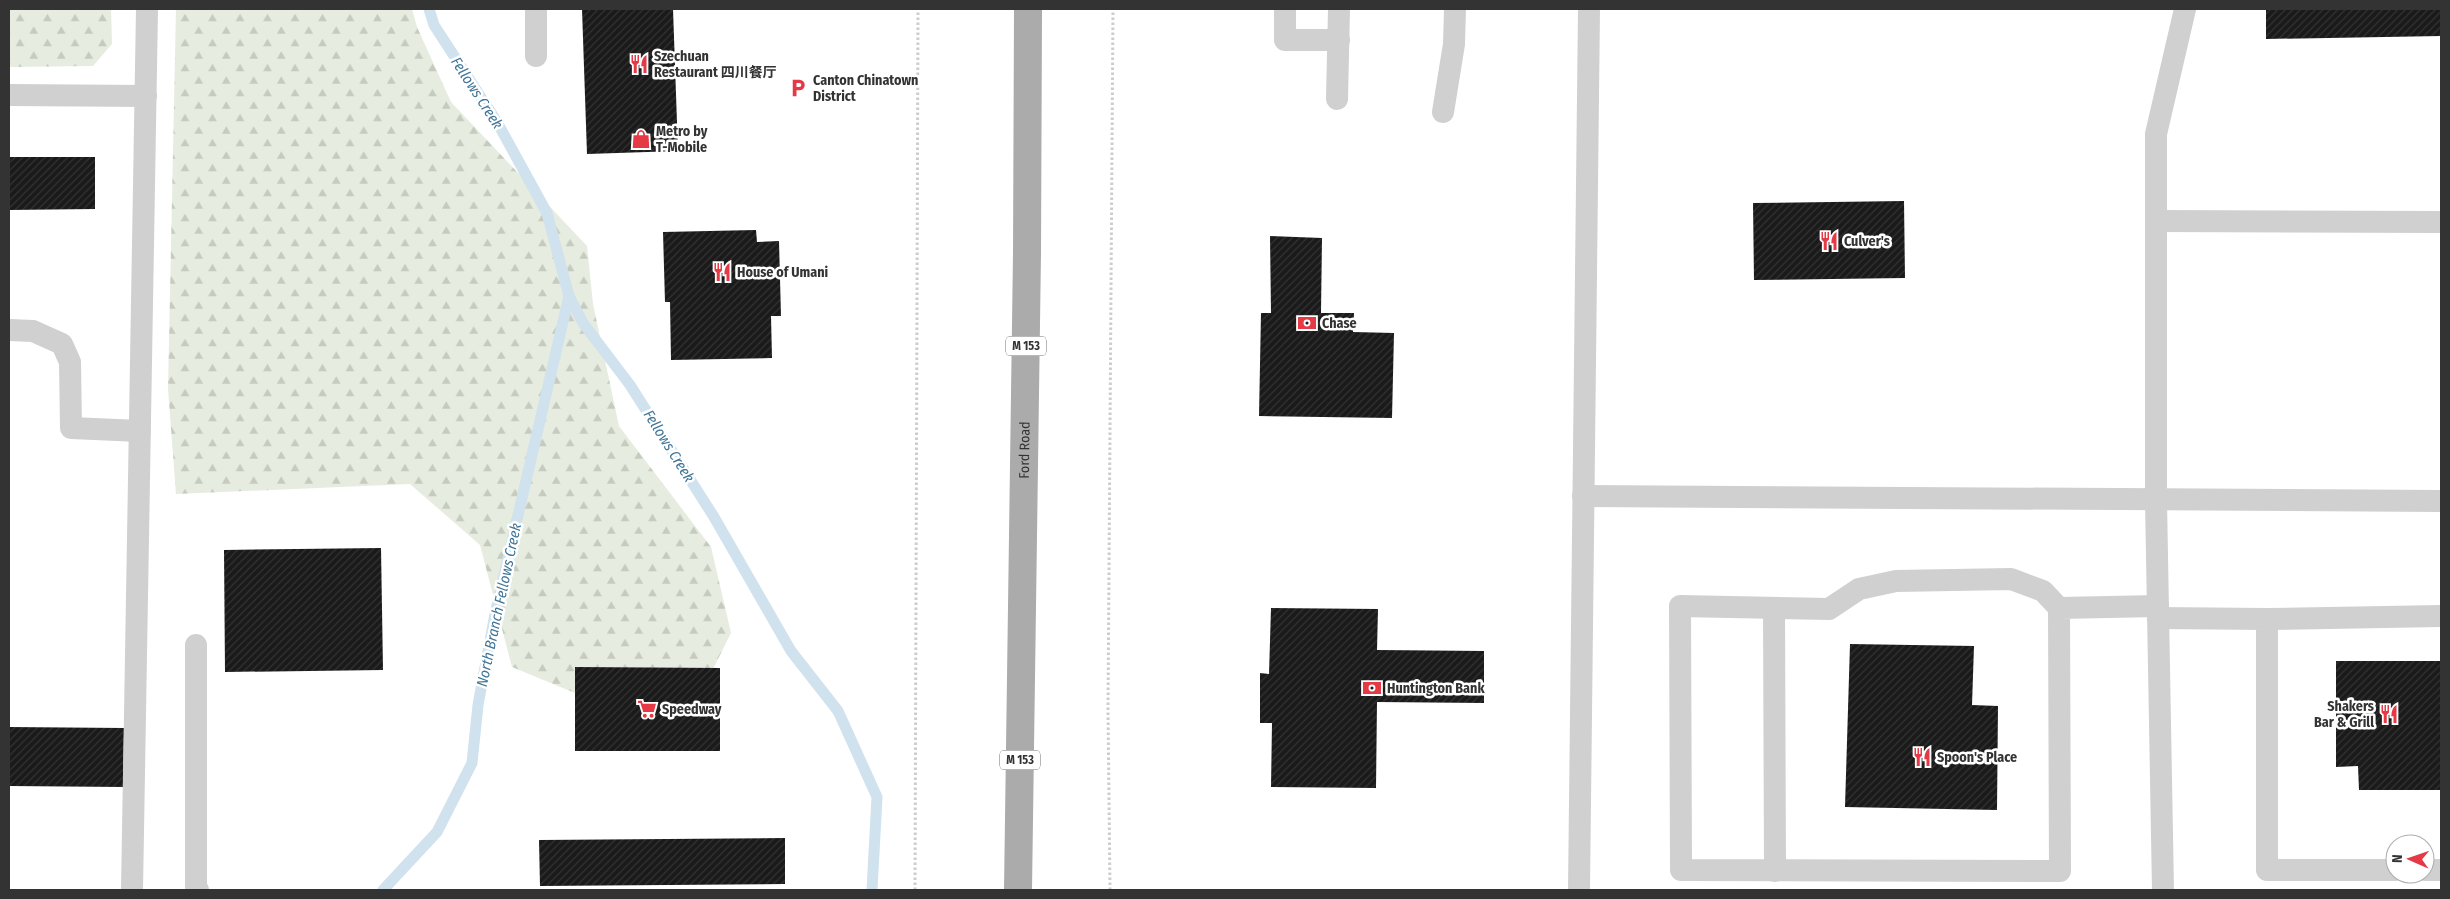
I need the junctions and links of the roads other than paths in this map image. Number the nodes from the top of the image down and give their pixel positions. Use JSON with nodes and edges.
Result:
{"nodes":[{"id":1,"x":147,"y":9,"type":"edge"},
{"id":2,"x":536,"y":9,"type":"edge"},
{"id":3,"x":1028,"y":9,"type":"edge"},
{"id":4,"x":1285,"y":9,"type":"edge"},
{"id":5,"x":1338,"y":9,"type":"edge"},
{"id":6,"x":1455,"y":9,"type":"edge"},
{"id":7,"x":1589,"y":9,"type":"edge"},
{"id":8,"x":2185,"y":9,"type":"edge"},
{"id":9,"x":1339,"y":40,"type":"junction"},
{"id":10,"x":536,"y":56,"type":"dead end"},
{"id":11,"x":9,"y":95,"type":"edge"},
{"id":12,"x":146,"y":96,"type":"junction"},
{"id":13,"x":1337,"y":99,"type":"dead end"},
{"id":14,"x":1443,"y":112,"type":"dead end"},
{"id":15,"x":2156,"y":222,"type":"junction"},
{"id":16,"x":2441,"y":222,"type":"edge"},
{"id":17,"x":9,"y":330,"type":"edge"},
{"id":18,"x":140,"y":431,"type":"junction"},
{"id":19,"x":1583,"y":496,"type":"junction"},
{"id":20,"x":2156,"y":500,"type":"junction"},
{"id":21,"x":2441,"y":502,"type":"edge"},
{"id":22,"x":1774,"y":608,"type":"junction"},
{"id":23,"x":2059,"y":608,"type":"junction"},
{"id":24,"x":2158,"y":612,"type":"junction"},
{"id":25,"x":2441,"y":616,"type":"edge"},
{"id":26,"x":2267,"y":619,"type":"junction"},
{"id":27,"x":196,"y":645,"type":"dead end"},
{"id":28,"x":2385,"y":870,"type":"edge"},
{"id":29,"x":1775,"y":871,"type":"junction"},
{"id":30,"x":132,"y":890,"type":"edge"},
{"id":31,"x":198,"y":890,"type":"edge"},
{"id":32,"x":1018,"y":890,"type":"edge"},
{"id":33,"x":1579,"y":890,"type":"edge"},
{"id":34,"x":2163,"y":890,"type":"edge"}],
"edges":[{"from":1,"to":12,"type":"lane"},
{"from":2,"to":10,"type":"lane"},
{"from":3,"to":32,"type":"main road","name":"Ford Road","number":"M 153"},
{"from":4,"to":9,"type":"lane"},
{"from":5,"to":9,"type":"lane"},
{"from":6,"to":14,"type":"lane"},
{"from":7,"to":19,"type":"lane"},
{"from":8,"to":15,"type":"lane"},
{"from":9,"to":13,"type":"lane"},
{"from":11,"to":12,"type":"lane"},
{"from":12,"to":18,"type":"lane"},
{"from":15,"to":16,"type":"lane"},
{"from":15,"to":20,"type":"lane"},
{"from":17,"to":18,"type":"lane"},
{"from":18,"to":30,"type":"lane"},
{"from":19,"to":20,"type":"lane"},
{"from":19,"to":33,"type":"lane"},
{"from":20,"to":21,"type":"lane"},
{"from":20,"to":24,"type":"lane"},
{"from":22,"to":23,"type":"lane"},
{"from":22,"to":29,"type":"lane"},
{"from":22,"to":29,"type":"lane"},
{"from":23,"to":24,"type":"lane"},
{"from":23,"to":29,"type":"lane"},
{"from":24,"to":26,"type":"lane"},
{"from":24,"to":34,"type":"lane"},
{"from":25,"to":26,"type":"lane"},
{"from":26,"to":28,"type":"lane"},
{"from":27,"to":31,"type":"lane"}]}
